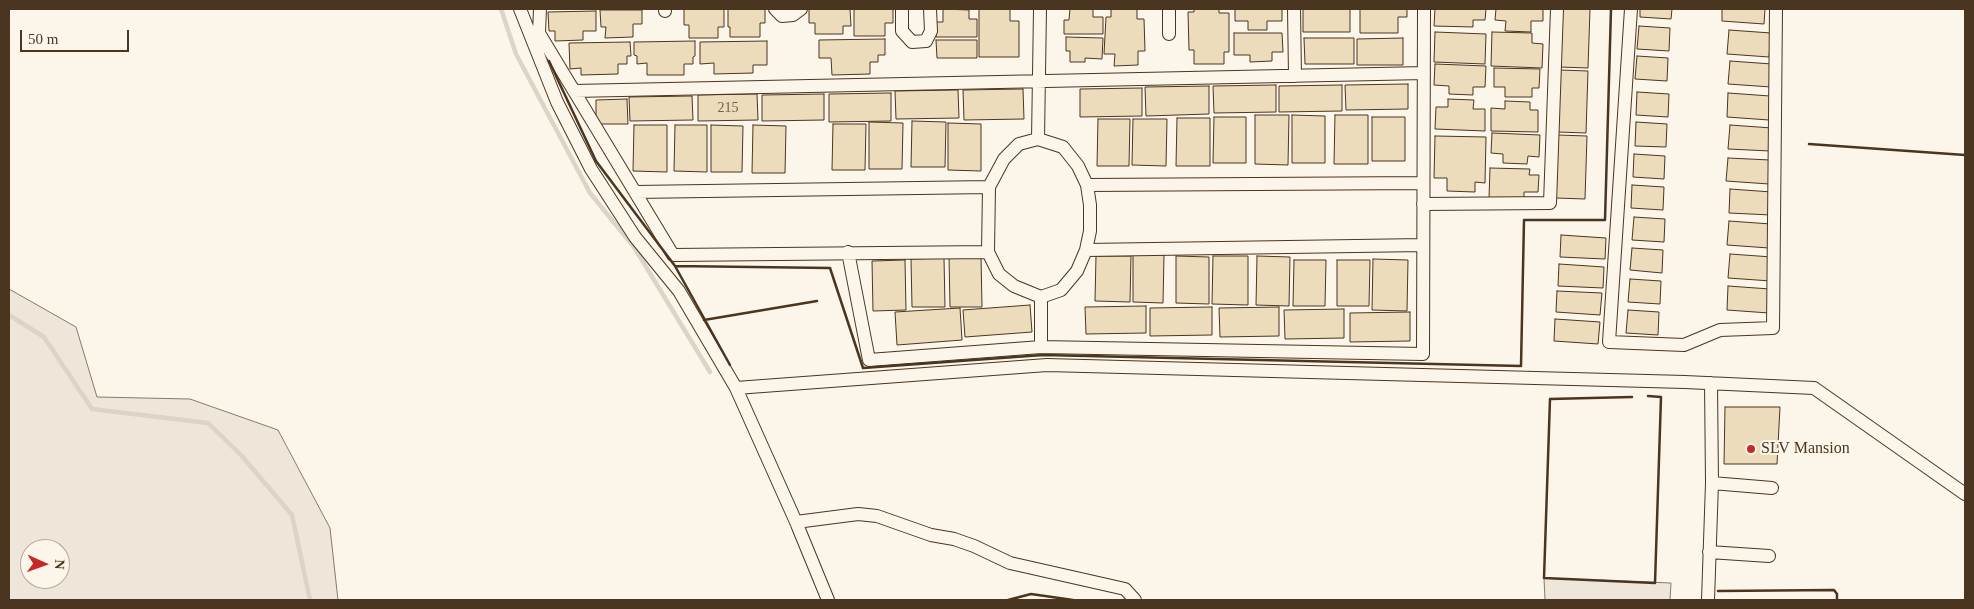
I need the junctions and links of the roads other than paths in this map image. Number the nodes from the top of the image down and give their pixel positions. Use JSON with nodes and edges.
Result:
{"nodes":[{"id":1,"x":520,"y":9,"type":"edge"},
{"id":2,"x":540,"y":9,"type":"edge"},
{"id":3,"x":776,"y":9,"type":"edge"},
{"id":4,"x":801,"y":9,"type":"edge"},
{"id":5,"x":902,"y":9,"type":"edge"},
{"id":6,"x":930,"y":9,"type":"edge"},
{"id":7,"x":1040,"y":9,"type":"edge"},
{"id":8,"x":1169,"y":9,"type":"edge"},
{"id":9,"x":1294,"y":9,"type":"edge"},
{"id":10,"x":1424,"y":9,"type":"edge"},
{"id":11,"x":1556,"y":9,"type":"edge"},
{"id":12,"x":1631,"y":9,"type":"edge"},
{"id":13,"x":1776,"y":9,"type":"edge"},
{"id":14,"x":1169,"y":34,"type":"dead end"},
{"id":15,"x":1424,"y":73,"type":"junction"},
{"id":16,"x":1295,"y":76,"type":"junction"},
{"id":17,"x":1039,"y":81,"type":"junction"},
{"id":18,"x":574,"y":91,"type":"junction"},
{"id":19,"x":1038,"y":139,"type":"junction"},
{"id":20,"x":1423,"y":183,"type":"junction"},
{"id":21,"x":1087,"y":185,"type":"junction"},
{"id":22,"x":989,"y":187,"type":"junction"},
{"id":23,"x":635,"y":192,"type":"junction"},
{"id":24,"x":1423,"y":204,"type":"junction"},
{"id":25,"x":1423,"y":245,"type":"junction"},
{"id":26,"x":1086,"y":250,"type":"junction"},
{"id":27,"x":848,"y":252,"type":"junction"},
{"id":28,"x":988,"y":252,"type":"junction"},
{"id":29,"x":1041,"y":297,"type":"junction"},
{"id":30,"x":1041,"y":347,"type":"junction"},
{"id":31,"x":1711,"y":383,"type":"junction"},
{"id":32,"x":736,"y":388,"type":"junction"},
{"id":33,"x":1712,"y":483,"type":"junction"},
{"id":34,"x":1772,"y":488,"type":"dead end"},
{"id":35,"x":1965,"y":494,"type":"edge"},
{"id":36,"x":796,"y":522,"type":"junction"},
{"id":37,"x":1709,"y":552,"type":"junction"},
{"id":38,"x":1769,"y":556,"type":"dead end"},
{"id":39,"x":828,"y":600,"type":"edge"},
{"id":40,"x":1135,"y":600,"type":"edge"},
{"id":41,"x":1708,"y":600,"type":"edge"}],
"edges":[{"from":1,"to":32,"type":"street"},
{"from":2,"to":18,"type":"street"},
{"from":3,"to":4,"type":"street"},
{"from":5,"to":6,"type":"street"},
{"from":7,"to":17,"type":"street"},
{"from":8,"to":14,"type":"street"},
{"from":9,"to":16,"type":"street"},
{"from":10,"to":15,"type":"street"},
{"from":11,"to":24,"type":"street"},
{"from":12,"to":13,"type":"street"},
{"from":15,"to":16,"type":"street"},
{"from":15,"to":20,"type":"street"},
{"from":16,"to":17,"type":"street"},
{"from":17,"to":18,"type":"street"},
{"from":17,"to":19,"type":"street"},
{"from":18,"to":23,"type":"street"},
{"from":19,"to":21,"type":"street"},
{"from":19,"to":22,"type":"street"},
{"from":20,"to":21,"type":"street"},
{"from":20,"to":24,"type":"street"},
{"from":21,"to":26,"type":"street"},
{"from":22,"to":23,"type":"street"},
{"from":22,"to":28,"type":"street"},
{"from":23,"to":27,"type":"street"},
{"from":24,"to":25,"type":"street"},
{"from":25,"to":26,"type":"street"},
{"from":25,"to":30,"type":"street"},
{"from":26,"to":29,"type":"street"},
{"from":27,"to":28,"type":"street"},
{"from":27,"to":30,"type":"street"},
{"from":28,"to":29,"type":"street"},
{"from":29,"to":30,"type":"street"},
{"from":31,"to":32,"type":"street"},
{"from":31,"to":33,"type":"street"},
{"from":31,"to":35,"type":"street"},
{"from":32,"to":36,"type":"street"},
{"from":33,"to":34,"type":"street"},
{"from":33,"to":37,"type":"street"},
{"from":36,"to":39,"type":"street"},
{"from":36,"to":40,"type":"street"},
{"from":37,"to":38,"type":"street"},
{"from":37,"to":41,"type":"street"}]}
